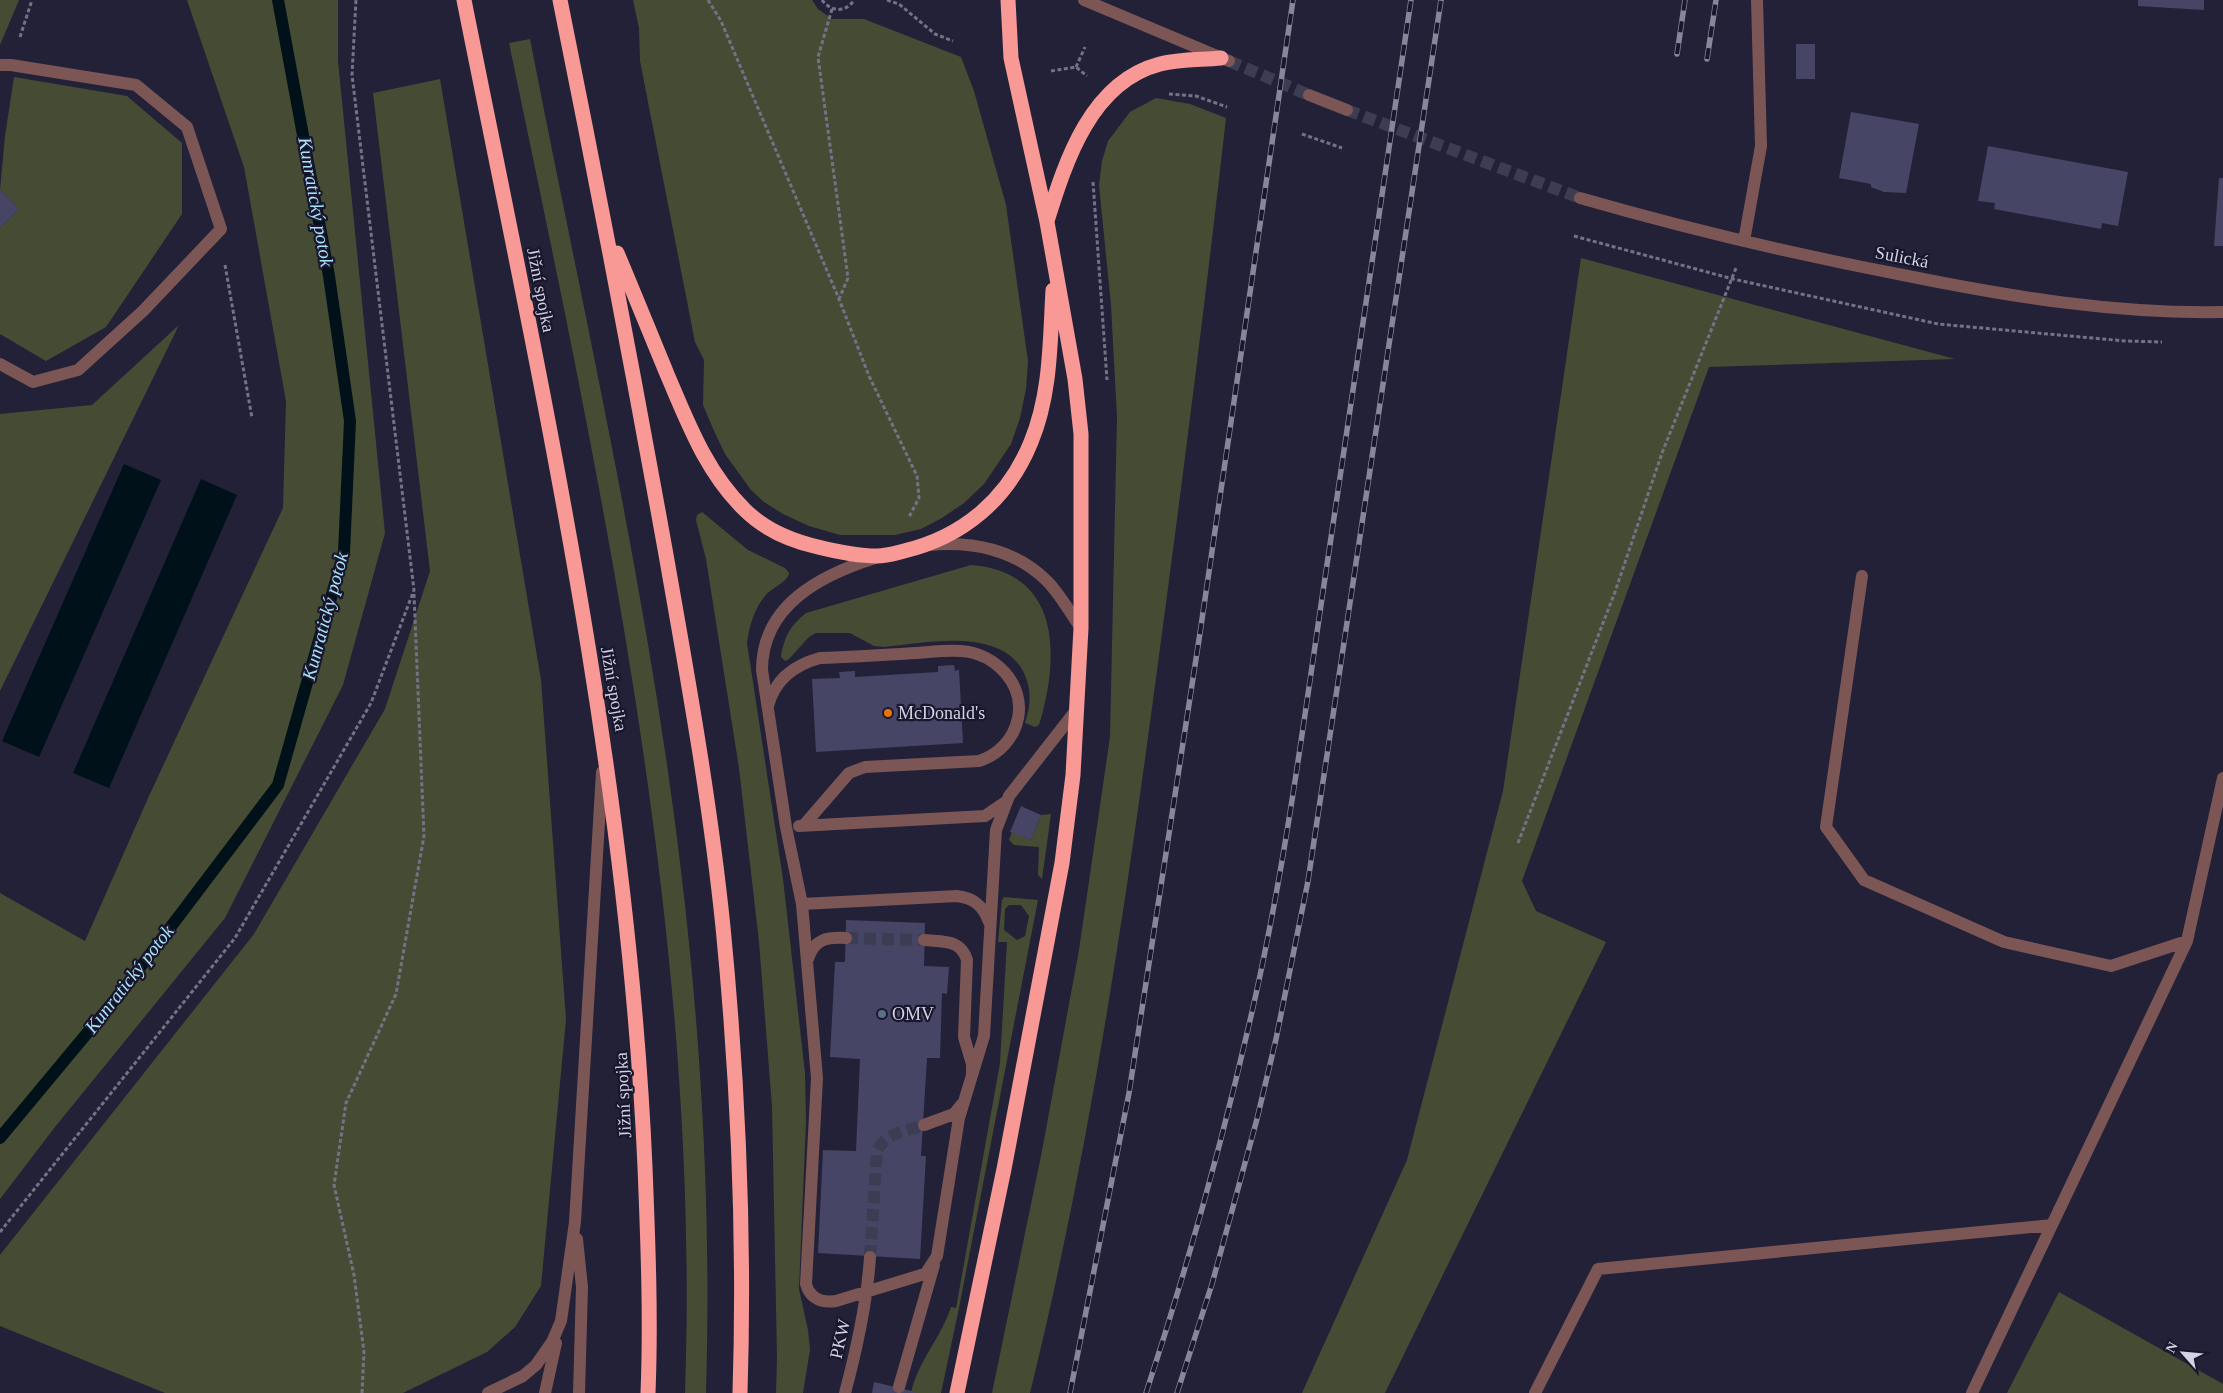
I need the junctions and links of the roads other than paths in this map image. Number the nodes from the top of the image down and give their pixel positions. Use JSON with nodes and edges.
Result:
{"nodes":[{"id":1,"x":464,"y":0,"type":"edge"},
{"id":2,"x":560,"y":0,"type":"edge"},
{"id":3,"x":1008,"y":0,"type":"edge"},
{"id":4,"x":1084,"y":0,"type":"edge"},
{"id":5,"x":1757,"y":0,"type":"edge"},
{"id":6,"x":1225,"y":60,"type":"joint"},
{"id":7,"x":5,"y":65,"type":"edge"},
{"id":8,"x":1309,"y":95,"type":"tunnel mouth"},
{"id":9,"x":1347,"y":110,"type":"tunnel mouth"},
{"id":10,"x":1580,"y":198,"type":"tunnel mouth"},
{"id":11,"x":1047,"y":222,"type":"junction"},
{"id":12,"x":606,"y":227,"type":"junction"},
{"id":13,"x":1744,"y":241,"type":"junction"},
{"id":14,"x":1055,"y":266,"type":"junction"},
{"id":15,"x":2223,"y":312,"type":"edge"},
{"id":16,"x":0,"y":364,"type":"edge"},
{"id":17,"x":928,"y":545,"type":"junction"},
{"id":18,"x":880,"y":556,"type":"junction"},
{"id":19,"x":1862,"y":576,"type":"dead end"},
{"id":20,"x":1081,"y":628,"type":"junction"},
{"id":21,"x":768,"y":708,"type":"junction"},
{"id":22,"x":1077,"y":709,"type":"junction"},
{"id":23,"x":604,"y":742,"type":"junction"},
{"id":24,"x":2223,"y":778,"type":"edge"},
{"id":25,"x":1009,"y":796,"type":"junction"},
{"id":26,"x":804,"y":825,"type":"junction"},
{"id":27,"x":786,"y":826,"type":"junction"},
{"id":28,"x":802,"y":904,"type":"junction"},
{"id":29,"x":989,"y":923,"type":"junction"},
{"id":30,"x":846,"y":938,"type":"tunnel mouth"},
{"id":31,"x":924,"y":940,"type":"tunnel mouth"},
{"id":32,"x":2187,"y":941,"type":"junction"},
{"id":33,"x":806,"y":963,"type":"junction"},
{"id":34,"x":972,"y":1076,"type":"junction"},
{"id":35,"x":965,"y":1099,"type":"junction"},
{"id":36,"x":924,"y":1125,"type":"tunnel mouth"},
{"id":37,"x":575,"y":1222,"type":"junction"},
{"id":38,"x":2052,"y":1226,"type":"junction"},
{"id":39,"x":937,"y":1256,"type":"junction"},
{"id":40,"x":870,"y":1257,"type":"tunnel mouth"},
{"id":41,"x":867,"y":1292,"type":"junction"},
{"id":42,"x":561,"y":1321,"type":"junction"},
{"id":43,"x":899,"y":1387,"type":"dead end"},
{"id":44,"x":488,"y":1393,"type":"edge"},
{"id":45,"x":545,"y":1393,"type":"edge"},
{"id":46,"x":579,"y":1393,"type":"edge"},
{"id":47,"x":648,"y":1393,"type":"edge"},
{"id":48,"x":740,"y":1393,"type":"edge"},
{"id":49,"x":845,"y":1393,"type":"edge"},
{"id":50,"x":957,"y":1393,"type":"edge"},
{"id":51,"x":1535,"y":1393,"type":"edge"},
{"id":52,"x":1972,"y":1393,"type":"edge"}],
"edges":[{"from":1,"to":23,"type":"highway","name":"Jižní spojka"},
{"from":2,"to":12,"type":"highway"},
{"from":3,"to":11,"type":"highway"},
{"from":4,"to":6,"type":"street"},
{"from":5,"to":13,"type":"street"},
{"from":6,"to":11,"type":"highway"},
{"from":7,"to":16,"type":"street"},
{"from":8,"to":9,"type":"street"},
{"from":10,"to":13,"type":"street","name":"Sulická"},
{"from":11,"to":14,"type":"highway"},
{"from":12,"to":18,"type":"highway"},
{"from":12,"to":48,"type":"highway"},
{"from":13,"to":15,"type":"street","name":"Sulická"},
{"from":14,"to":17,"type":"highway"},
{"from":14,"to":20,"type":"highway"},
{"from":17,"to":18,"type":"highway"},
{"from":17,"to":20,"type":"street"},
{"from":18,"to":21,"type":"street"},
{"from":19,"to":32,"type":"street"},
{"from":20,"to":22,"type":"highway"},
{"from":21,"to":26,"type":"street"},
{"from":21,"to":27,"type":"street"},
{"from":22,"to":25,"type":"street"},
{"from":22,"to":50,"type":"highway"},
{"from":23,"to":37,"type":"street"},
{"from":23,"to":47,"type":"highway","name":"Jižní spojka"},
{"from":24,"to":32,"type":"street"},
{"from":25,"to":26,"type":"street"},
{"from":25,"to":29,"type":"street"},
{"from":26,"to":27,"type":"street"},
{"from":27,"to":28,"type":"street"},
{"from":28,"to":29,"type":"street"},
{"from":28,"to":33,"type":"street"},
{"from":29,"to":34,"type":"street"},
{"from":30,"to":33,"type":"street"},
{"from":31,"to":34,"type":"street"},
{"from":32,"to":38,"type":"street"},
{"from":33,"to":41,"type":"street"},
{"from":34,"to":35,"type":"street"},
{"from":35,"to":36,"type":"street"},
{"from":35,"to":39,"type":"street"},
{"from":37,"to":42,"type":"street"},
{"from":37,"to":46,"type":"street"},
{"from":38,"to":51,"type":"street"},
{"from":38,"to":52,"type":"street"},
{"from":39,"to":41,"type":"street"},
{"from":39,"to":43,"type":"street"},
{"from":40,"to":41,"type":"street","name":"PKW"},
{"from":41,"to":49,"type":"street","name":"PKW"},
{"from":42,"to":44,"type":"street"},
{"from":42,"to":45,"type":"street"}]}
